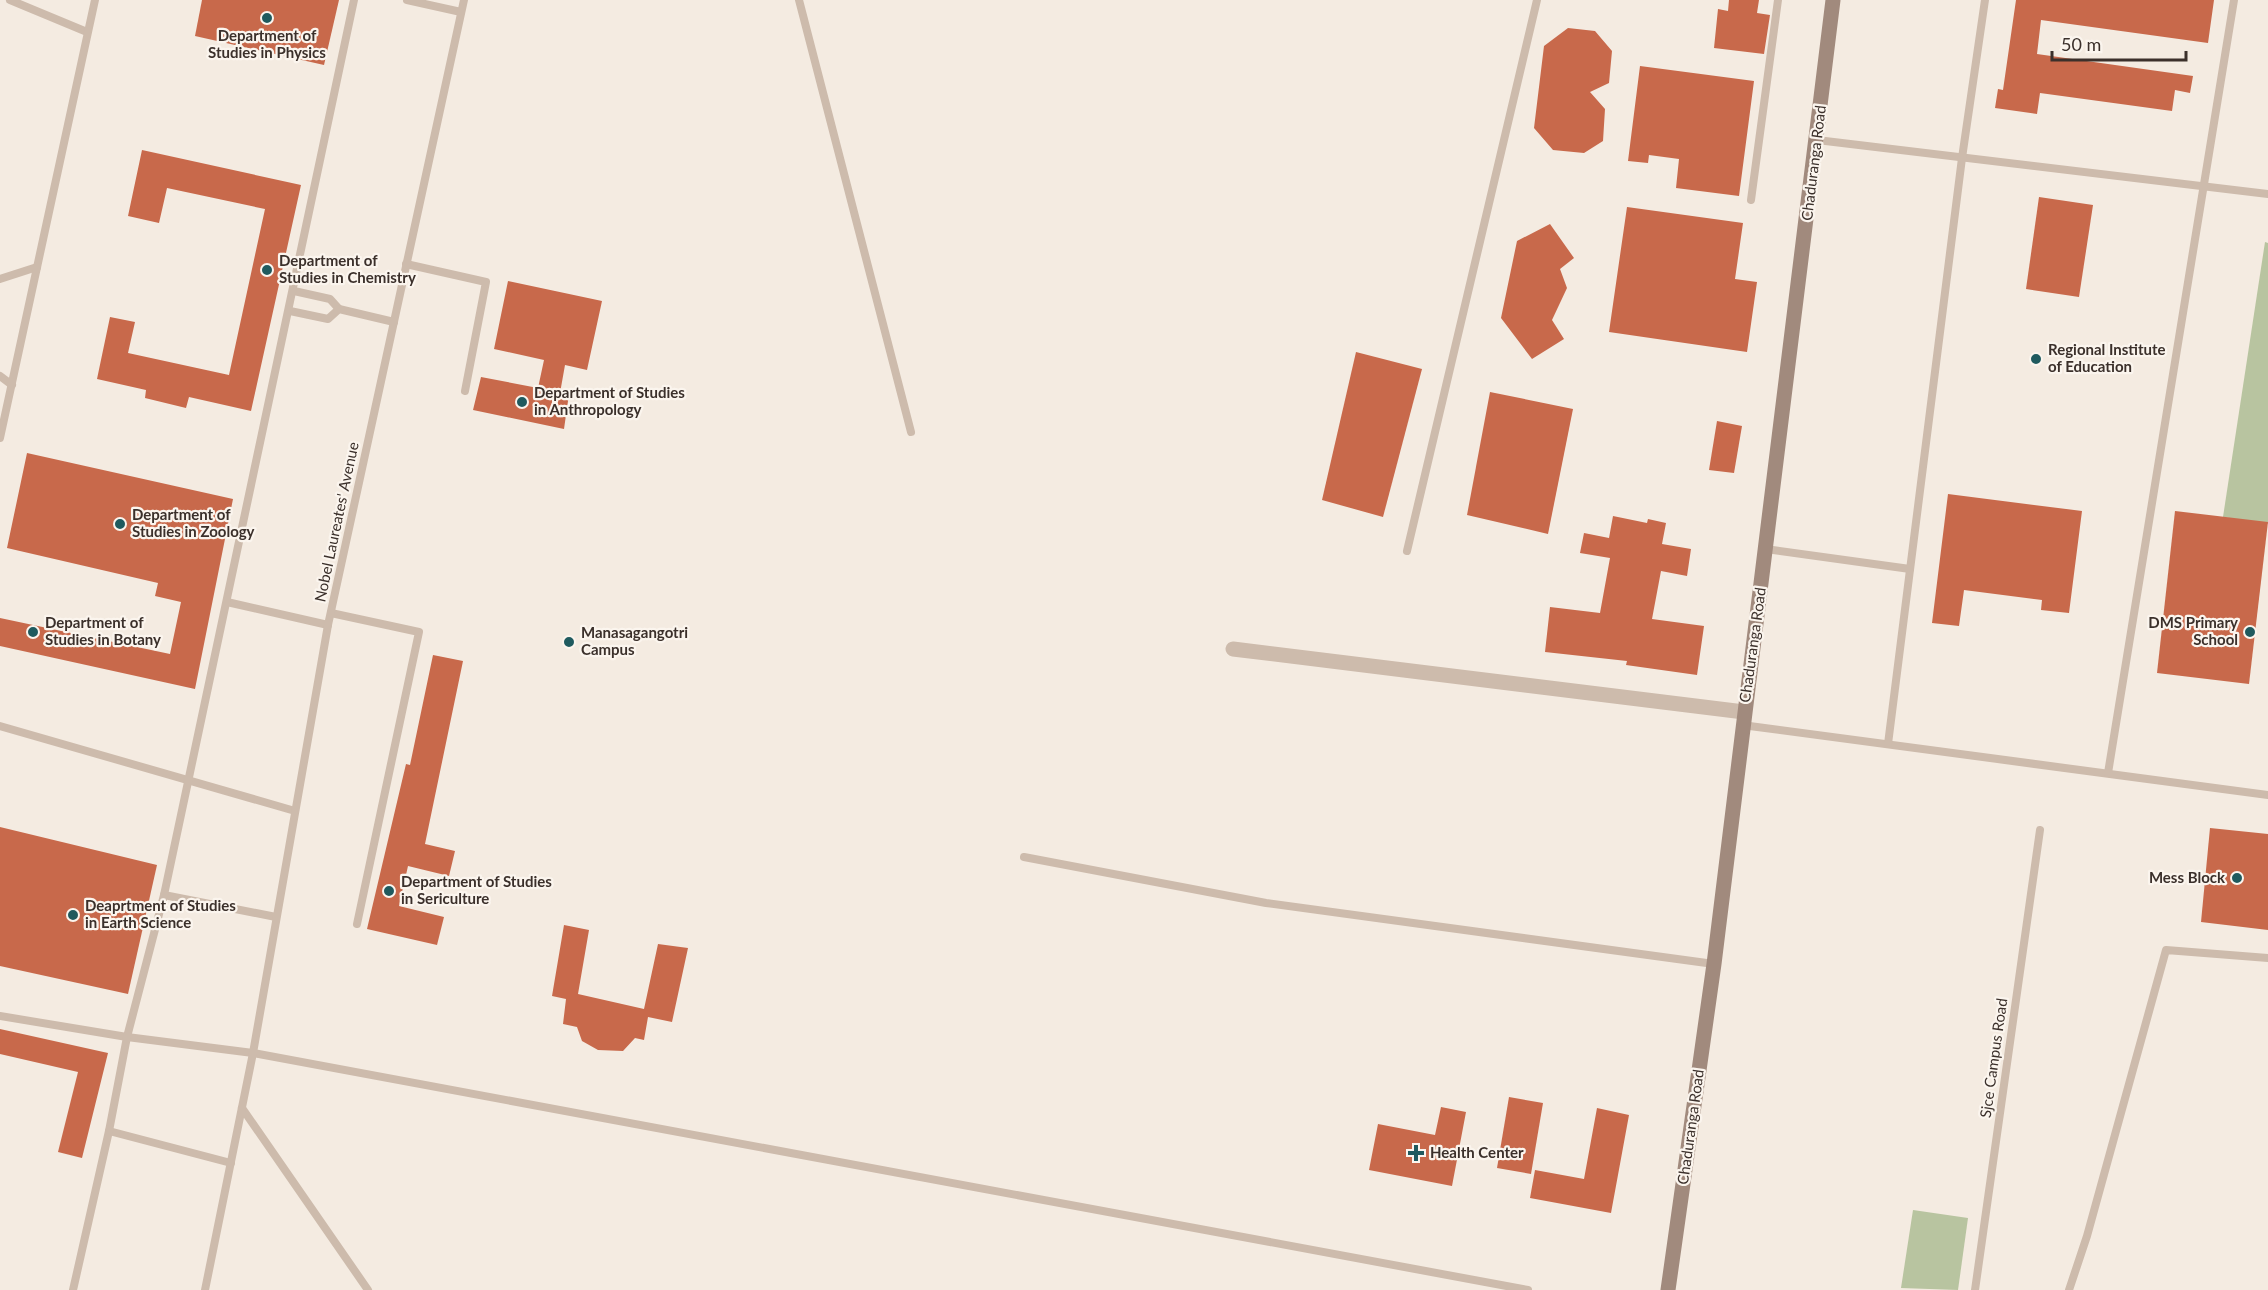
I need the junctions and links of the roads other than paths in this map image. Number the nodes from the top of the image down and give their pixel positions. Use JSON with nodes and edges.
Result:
{"nodes":[{"id":1,"x":10,"y":0,"type":"edge"},
{"id":2,"x":95,"y":0,"type":"edge"},
{"id":3,"x":354,"y":0,"type":"edge"},
{"id":4,"x":407,"y":0,"type":"edge"},
{"id":5,"x":464,"y":0,"type":"edge"},
{"id":6,"x":798,"y":0,"type":"edge"},
{"id":7,"x":1537,"y":0,"type":"edge"},
{"id":8,"x":1778,"y":0,"type":"edge"},
{"id":9,"x":1833,"y":0,"type":"edge"},
{"id":10,"x":1985,"y":0,"type":"edge"},
{"id":11,"x":2234,"y":0,"type":"edge"},
{"id":12,"x":461,"y":12,"type":"junction"},
{"id":13,"x":87,"y":32,"type":"junction"},
{"id":14,"x":1817,"y":140,"type":"junction"},
{"id":15,"x":1962,"y":158,"type":"junction"},
{"id":16,"x":2204,"y":187,"type":"junction"},
{"id":17,"x":2268,"y":194,"type":"edge"},
{"id":18,"x":1751,"y":200,"type":"dead end"},
{"id":19,"x":406,"y":264,"type":"junction"},
{"id":20,"x":37,"y":267,"type":"junction"},
{"id":21,"x":0,"y":279,"type":"edge"},
{"id":22,"x":294,"y":291,"type":"junction"},
{"id":23,"x":339,"y":309,"type":"junction"},
{"id":24,"x":290,"y":311,"type":"junction"},
{"id":25,"x":394,"y":322,"type":"junction"},
{"id":26,"x":0,"y":376,"type":"edge"},
{"id":27,"x":12,"y":385,"type":"junction"},
{"id":28,"x":465,"y":391,"type":"dead end"},
{"id":29,"x":911,"y":432,"type":"dead end"},
{"id":30,"x":0,"y":438,"type":"edge"},
{"id":31,"x":1766,"y":549,"type":"junction"},
{"id":32,"x":1407,"y":551,"type":"dead end"},
{"id":33,"x":1910,"y":569,"type":"junction"},
{"id":34,"x":227,"y":602,"type":"junction"},
{"id":35,"x":331,"y":613,"type":"junction"},
{"id":36,"x":328,"y":625,"type":"junction"},
{"id":37,"x":1233,"y":649,"type":"dead end"},
{"id":38,"x":1743,"y":718,"type":"junction"},
{"id":39,"x":0,"y":726,"type":"edge"},
{"id":40,"x":1888,"y":744,"type":"junction"},
{"id":41,"x":2108,"y":773,"type":"junction"},
{"id":42,"x":188,"y":782,"type":"junction"},
{"id":43,"x":2268,"y":795,"type":"edge"},
{"id":44,"x":295,"y":811,"type":"junction"},
{"id":45,"x":2040,"y":830,"type":"dead end"},
{"id":46,"x":1024,"y":857,"type":"dead end"},
{"id":47,"x":164,"y":895,"type":"junction"},
{"id":48,"x":276,"y":917,"type":"junction"},
{"id":49,"x":357,"y":924,"type":"dead end"},
{"id":50,"x":2268,"y":958,"type":"edge"},
{"id":51,"x":1714,"y":964,"type":"junction"},
{"id":52,"x":0,"y":1016,"type":"edge"},
{"id":53,"x":127,"y":1038,"type":"junction"},
{"id":54,"x":253,"y":1053,"type":"junction"},
{"id":55,"x":242,"y":1108,"type":"junction"},
{"id":56,"x":109,"y":1131,"type":"junction"},
{"id":57,"x":231,"y":1163,"type":"junction"},
{"id":58,"x":73,"y":1290,"type":"edge"},
{"id":59,"x":205,"y":1290,"type":"edge"},
{"id":60,"x":368,"y":1290,"type":"edge"},
{"id":61,"x":1528,"y":1290,"type":"edge"},
{"id":62,"x":1668,"y":1290,"type":"edge"},
{"id":63,"x":1974,"y":1290,"type":"edge"},
{"id":64,"x":2069,"y":1290,"type":"edge"}],
"edges":[{"from":1,"to":13,"type":"lane"},
{"from":2,"to":13,"type":"lane"},
{"from":3,"to":22,"type":"lane"},
{"from":4,"to":12,"type":"lane"},
{"from":5,"to":12,"type":"lane","name":"Nobel Laureates' Avenue"},
{"from":6,"to":29,"type":"lane"},
{"from":7,"to":32,"type":"lane"},
{"from":8,"to":18,"type":"lane"},
{"from":9,"to":14,"type":"street","name":"Chaduranga Road"},
{"from":10,"to":15,"type":"lane"},
{"from":11,"to":16,"type":"lane"},
{"from":12,"to":19,"type":"lane","name":"Nobel Laureates' Avenue"},
{"from":13,"to":20,"type":"lane"},
{"from":14,"to":15,"type":"lane"},
{"from":14,"to":31,"type":"street","name":"Chaduranga Road"},
{"from":15,"to":16,"type":"lane"},
{"from":15,"to":33,"type":"lane"},
{"from":16,"to":17,"type":"lane"},
{"from":16,"to":41,"type":"lane"},
{"from":19,"to":25,"type":"lane","name":"Nobel Laureates' Avenue"},
{"from":19,"to":28,"type":"lane"},
{"from":20,"to":21,"type":"lane"},
{"from":20,"to":27,"type":"lane"},
{"from":22,"to":23,"type":"lane"},
{"from":22,"to":24,"type":"lane"},
{"from":23,"to":24,"type":"lane"},
{"from":23,"to":25,"type":"lane"},
{"from":24,"to":34,"type":"lane"},
{"from":25,"to":35,"type":"lane","name":"Nobel Laureates' Avenue"},
{"from":26,"to":27,"type":"lane"},
{"from":27,"to":30,"type":"lane"},
{"from":31,"to":33,"type":"lane"},
{"from":31,"to":38,"type":"street","name":"Chaduranga Road"},
{"from":33,"to":40,"type":"lane"},
{"from":34,"to":36,"type":"lane"},
{"from":34,"to":42,"type":"lane"},
{"from":35,"to":36,"type":"lane","name":"Nobel Laureates' Avenue"},
{"from":35,"to":49,"type":"lane"},
{"from":36,"to":44,"type":"lane","name":"Nobel Laureates' Avenue"},
{"from":37,"to":38,"type":"street"},
{"from":38,"to":40,"type":"lane"},
{"from":38,"to":51,"type":"street","name":"Chaduranga Road"},
{"from":39,"to":42,"type":"lane"},
{"from":40,"to":41,"type":"lane"},
{"from":41,"to":43,"type":"lane"},
{"from":42,"to":44,"type":"lane"},
{"from":42,"to":47,"type":"lane"},
{"from":44,"to":48,"type":"lane","name":"Nobel Laureates' Avenue"},
{"from":45,"to":63,"type":"lane","name":"Sjce Campus Road"},
{"from":46,"to":51,"type":"lane"},
{"from":47,"to":48,"type":"lane"},
{"from":47,"to":53,"type":"lane"},
{"from":48,"to":54,"type":"lane","name":"Nobel Laureates' Avenue"},
{"from":50,"to":64,"type":"lane"},
{"from":51,"to":62,"type":"street","name":"Chaduranga Road"},
{"from":52,"to":53,"type":"lane"},
{"from":53,"to":54,"type":"lane"},
{"from":53,"to":56,"type":"lane"},
{"from":54,"to":55,"type":"lane","name":"Nobel Laureates' Avenue"},
{"from":54,"to":61,"type":"lane"},
{"from":55,"to":57,"type":"lane","name":"Nobel Laureates' Avenue"},
{"from":55,"to":60,"type":"lane"},
{"from":56,"to":57,"type":"lane"},
{"from":56,"to":58,"type":"lane"},
{"from":57,"to":59,"type":"lane","name":"Nobel Laureates' Avenue"}]}
